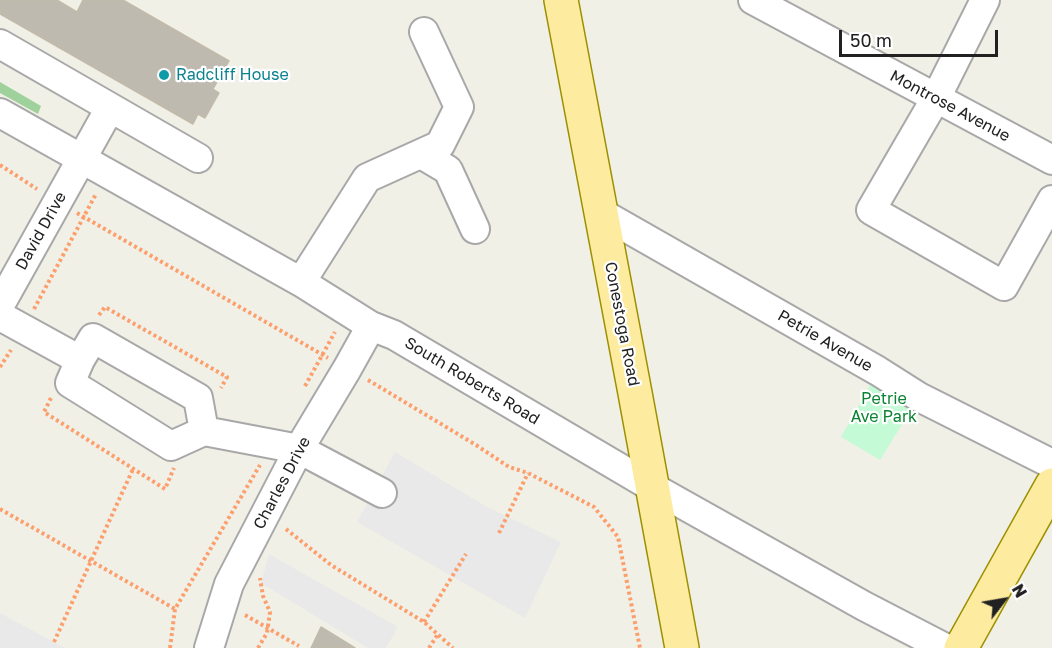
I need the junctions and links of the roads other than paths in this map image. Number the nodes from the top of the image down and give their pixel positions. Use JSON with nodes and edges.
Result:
{"nodes":[{"id":1,"x":561,"y":0,"type":"edge"},
{"id":2,"x":753,"y":0,"type":"edge"},
{"id":3,"x":985,"y":0,"type":"edge"},
{"id":4,"x":424,"y":32,"type":"dead end"},
{"id":5,"x":0,"y":44,"type":"edge"},
{"id":6,"x":936,"y":98,"type":"junction"},
{"id":7,"x":110,"y":108,"type":"junction"},
{"id":8,"x":0,"y":112,"type":"edge"},
{"id":9,"x":430,"y":149,"type":"junction"},
{"id":10,"x":81,"y":158,"type":"junction"},
{"id":11,"x":198,"y":158,"type":"dead end"},
{"id":12,"x":1052,"y":160,"type":"edge"},
{"id":13,"x":1052,"y":201,"type":"edge"},
{"id":14,"x":601,"y":213,"type":"junction"},
{"id":15,"x":475,"y":229,"type":"dead end"},
{"id":16,"x":302,"y":282,"type":"junction"},
{"id":17,"x":0,"y":305,"type":"edge"},
{"id":18,"x":0,"y":316,"type":"edge"},
{"id":19,"x":371,"y":326,"type":"junction"},
{"id":20,"x":80,"y":360,"type":"junction"},
{"id":21,"x":204,"y":431,"type":"junction"},
{"id":22,"x":299,"y":449,"type":"junction"},
{"id":23,"x":1052,"y":464,"type":"edge"},
{"id":24,"x":1052,"y":485,"type":"edge"},
{"id":25,"x":652,"y":487,"type":"junction"},
{"id":26,"x":382,"y":493,"type":"dead end"},
{"id":27,"x":209,"y":648,"type":"edge"},
{"id":28,"x":682,"y":648,"type":"edge"},
{"id":29,"x":945,"y":648,"type":"edge"},
{"id":30,"x":961,"y":648,"type":"edge"}],
"edges":[{"from":1,"to":14,"type":"main road","name":"Conestoga Road"},
{"from":2,"to":6,"type":"street","name":"Montrose Avenue"},
{"from":3,"to":6,"type":"street"},
{"from":4,"to":9,"type":"street"},
{"from":5,"to":7,"type":"street"},
{"from":6,"to":12,"type":"street","name":"Montrose Avenue"},
{"from":6,"to":13,"type":"street"},
{"from":7,"to":10,"type":"street","name":"David Drive"},
{"from":7,"to":11,"type":"street"},
{"from":8,"to":10,"type":"street","name":"South Roberts Road"},
{"from":9,"to":15,"type":"street"},
{"from":9,"to":16,"type":"street"},
{"from":10,"to":16,"type":"street","name":"South Roberts Road"},
{"from":10,"to":17,"type":"street","name":"David Drive"},
{"from":14,"to":23,"type":"street","name":"Petrie Avenue"},
{"from":14,"to":25,"type":"main road","name":"Conestoga Road"},
{"from":16,"to":19,"type":"street","name":"South Roberts Road"},
{"from":18,"to":20,"type":"street"},
{"from":19,"to":22,"type":"street","name":"Charles Drive"},
{"from":19,"to":25,"type":"street","name":"South Roberts Road"},
{"from":20,"to":21,"type":"street"},
{"from":20,"to":21,"type":"street"},
{"from":21,"to":22,"type":"street"},
{"from":22,"to":26,"type":"street"},
{"from":22,"to":27,"type":"street","name":"Charles Drive"},
{"from":24,"to":30,"type":"main road"},
{"from":25,"to":28,"type":"main road","name":"Conestoga Road"},
{"from":25,"to":29,"type":"street","name":"South Roberts Road"}]}
